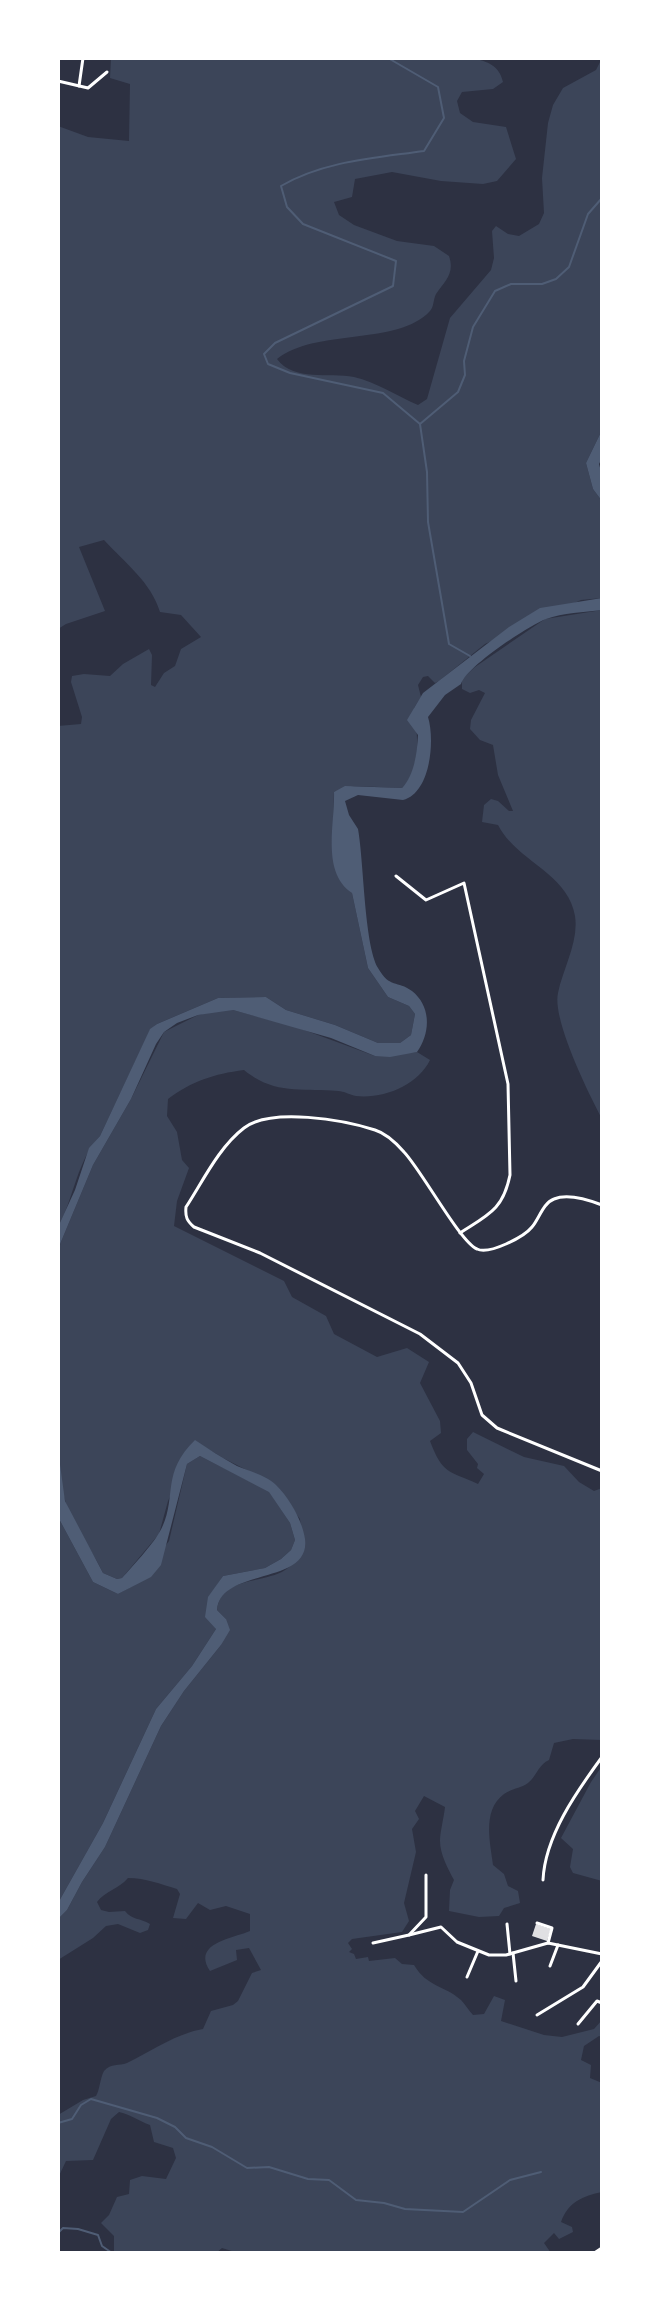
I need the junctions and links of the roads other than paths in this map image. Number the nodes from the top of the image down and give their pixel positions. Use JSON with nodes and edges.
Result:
{"nodes":[{"id":1,"x":83,"y":58,"type":"edge"},
{"id":2,"x":107,"y":72,"type":"dead end"},
{"id":3,"x":58,"y":81,"type":"edge"},
{"id":4,"x":79,"y":87,"type":"junction"},
{"id":5,"x":396,"y":876,"type":"dead end"},
{"id":6,"x":602,"y":1205,"type":"edge"},
{"id":7,"x":460,"y":1233,"type":"junction"},
{"id":8,"x":602,"y":1471,"type":"edge"},
{"id":9,"x":602,"y":1757,"type":"edge"},
{"id":10,"x":426,"y":1875,"type":"dead end"},
{"id":11,"x":543,"y":1880,"type":"dead end"},
{"id":12,"x":537,"y":1923,"type":"dead end"},
{"id":13,"x":507,"y":1924,"type":"dead end"},
{"id":14,"x":409,"y":1935,"type":"junction"},
{"id":15,"x":373,"y":1943,"type":"dead end"},
{"id":16,"x":548,"y":1943,"type":"junction"},
{"id":17,"x":558,"y":1945,"type":"junction"},
{"id":18,"x":478,"y":1951,"type":"junction"},
{"id":19,"x":512,"y":1953,"type":"junction"},
{"id":20,"x":602,"y":1954,"type":"edge"},
{"id":21,"x":602,"y":1961,"type":"edge"},
{"id":22,"x":550,"y":1966,"type":"dead end"},
{"id":23,"x":467,"y":1977,"type":"dead end"},
{"id":24,"x":516,"y":1981,"type":"dead end"},
{"id":25,"x":602,"y":2003,"type":"edge"},
{"id":26,"x":537,"y":2015,"type":"dead end"},
{"id":27,"x":578,"y":2024,"type":"dead end"},
{"id":28,"x":602,"y":2249,"type":"edge"},
{"id":29,"x":596,"y":2253,"type":"edge"}],
"edges":[{"from":1,"to":4,"type":"street"},
{"from":2,"to":4,"type":"street"},
{"from":3,"to":4,"type":"street"},
{"from":5,"to":7,"type":"street"},
{"from":6,"to":7,"type":"street"},
{"from":7,"to":8,"type":"street"},
{"from":9,"to":11,"type":"street"},
{"from":10,"to":14,"type":"street"},
{"from":12,"to":16,"type":"street"},
{"from":13,"to":19,"type":"street"},
{"from":14,"to":15,"type":"street"},
{"from":14,"to":18,"type":"street"},
{"from":16,"to":17,"type":"street"},
{"from":16,"to":19,"type":"street"},
{"from":17,"to":20,"type":"street"},
{"from":17,"to":22,"type":"street"},
{"from":18,"to":19,"type":"street"},
{"from":18,"to":23,"type":"street"},
{"from":19,"to":24,"type":"street"},
{"from":21,"to":26,"type":"street"},
{"from":25,"to":27,"type":"street"},
{"from":28,"to":29,"type":"main road"}]}
